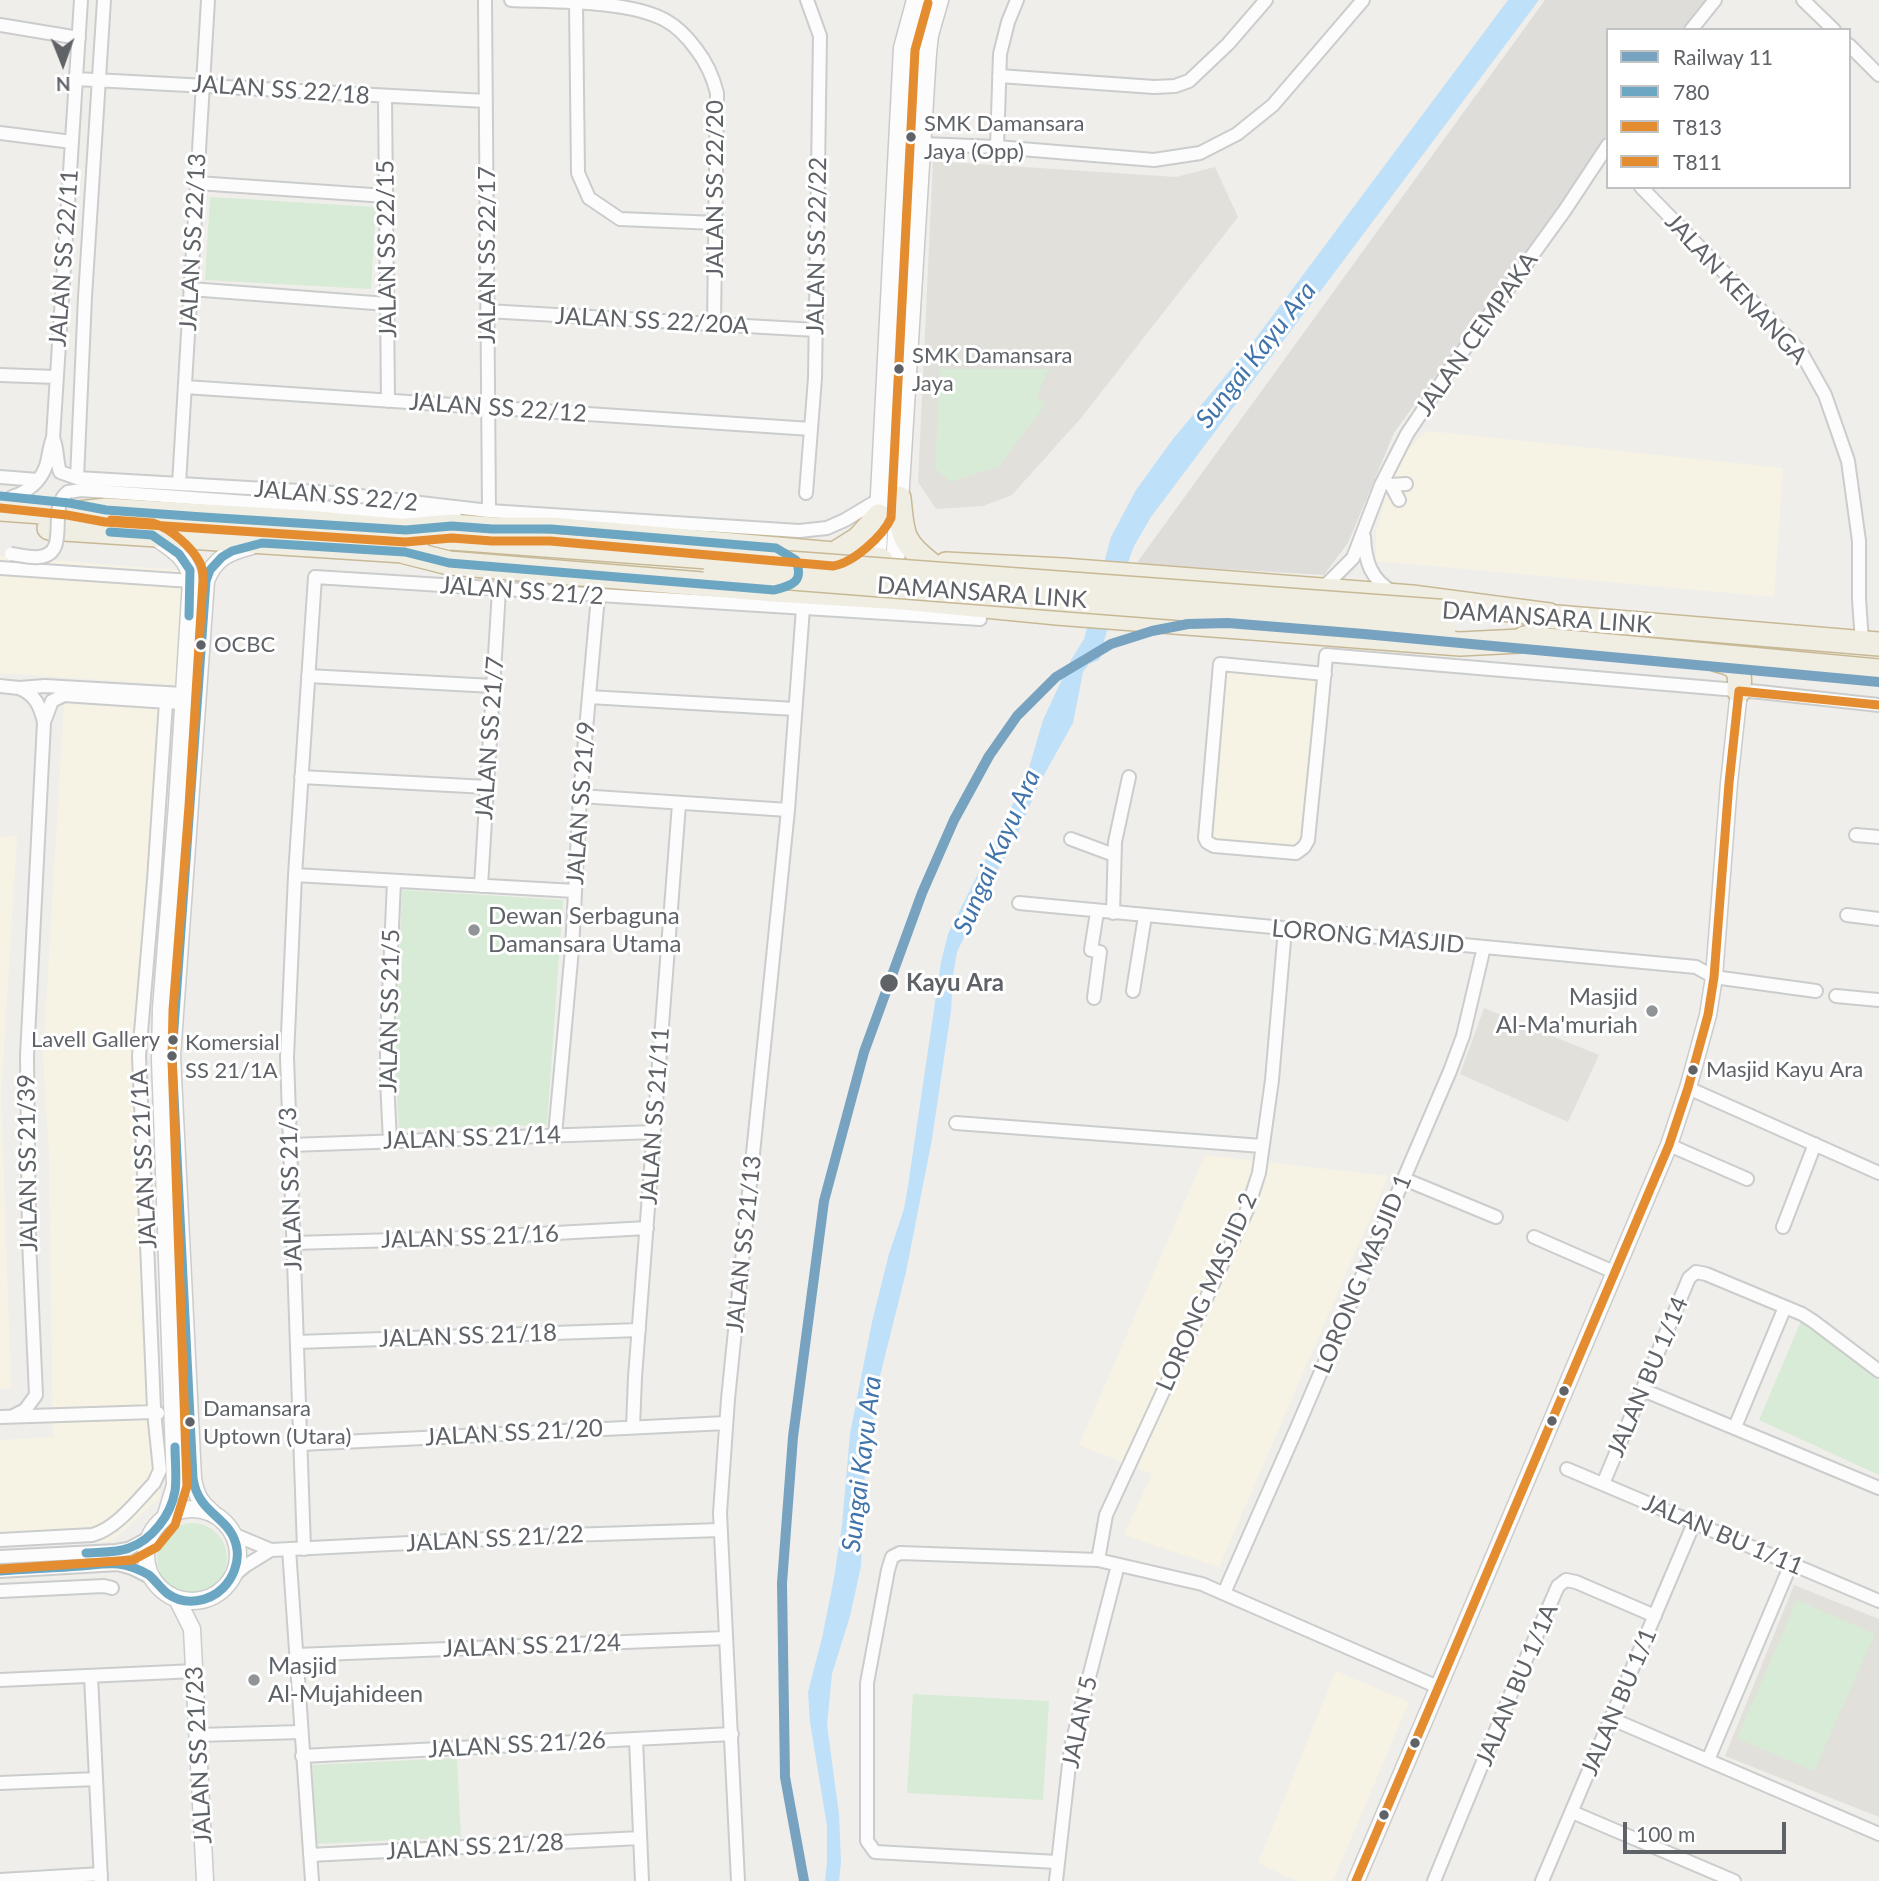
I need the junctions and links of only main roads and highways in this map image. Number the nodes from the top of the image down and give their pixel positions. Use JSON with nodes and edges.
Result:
{"nodes":[{"id":1,"x":916,"y":0,"type":"edge"},
{"id":2,"x":939,"y":0,"type":"edge"},
{"id":3,"x":4,"y":501,"type":"edge"},
{"id":4,"x":886,"y":504,"type":"junction"},
{"id":5,"x":0,"y":525,"type":"edge"},
{"id":6,"x":406,"y":541,"type":"junction"},
{"id":7,"x":776,"y":548,"type":"junction"},
{"id":8,"x":834,"y":554,"type":"junction"},
{"id":9,"x":886,"y":560,"type":"junction"},
{"id":10,"x":929,"y":563,"type":"junction"},
{"id":11,"x":960,"y":566,"type":"junction"},
{"id":12,"x":774,"y":590,"type":"junction"},
{"id":13,"x":884,"y":597,"type":"junction"},
{"id":14,"x":948,"y":602,"type":"junction"},
{"id":15,"x":1549,"y":615,"type":"junction"},
{"id":16,"x":1447,"y":620,"type":"junction"},
{"id":17,"x":1540,"y":640,"type":"junction"},
{"id":18,"x":1870,"y":643,"type":"edge"},
{"id":19,"x":1686,"y":654,"type":"junction"},
{"id":20,"x":1879,"y":671,"type":"edge"},
{"id":21,"x":1739,"y":691,"type":"road end"}],
"edges":[{"from":1,"to":4,"type":"main road"},
{"from":2,"to":4,"type":"main road"},
{"from":3,"to":6,"type":"highway","name":"DAMANSARA LINK"},
{"from":4,"to":8,"type":"highway"},
{"from":4,"to":9,"type":"main road"},
{"from":4,"to":9,"type":"main road"},
{"from":4,"to":10,"type":"highway"},
{"from":5,"to":6,"type":"highway","name":"DAMANSARA LINK"},
{"from":6,"to":7,"type":"highway"},
{"from":6,"to":12,"type":"highway"},
{"from":6,"to":16,"type":"highway","name":"DAMANSARA LINK","bridge":true},
{"from":7,"to":8,"type":"highway"},
{"from":7,"to":12,"type":"highway"},
{"from":8,"to":9,"type":"highway"},
{"from":9,"to":10,"type":"highway"},
{"from":9,"to":13,"type":"main road"},
{"from":10,"to":11,"type":"highway"},
{"from":11,"to":14,"type":"highway"},
{"from":11,"to":15,"type":"highway"},
{"from":12,"to":13,"type":"highway"},
{"from":13,"to":14,"type":"highway"},
{"from":14,"to":17,"type":"highway"},
{"from":15,"to":16,"type":"highway","name":"DAMANSARA LINK"},
{"from":15,"to":18,"type":"highway","name":"DAMANSARA LINK"},
{"from":16,"to":17,"type":"highway","name":"DAMANSARA LINK"},
{"from":17,"to":19,"type":"highway","name":"DAMANSARA LINK"},
{"from":19,"to":20,"type":"highway","name":"DAMANSARA LINK"},
{"from":19,"to":21,"type":"highway"}]}
